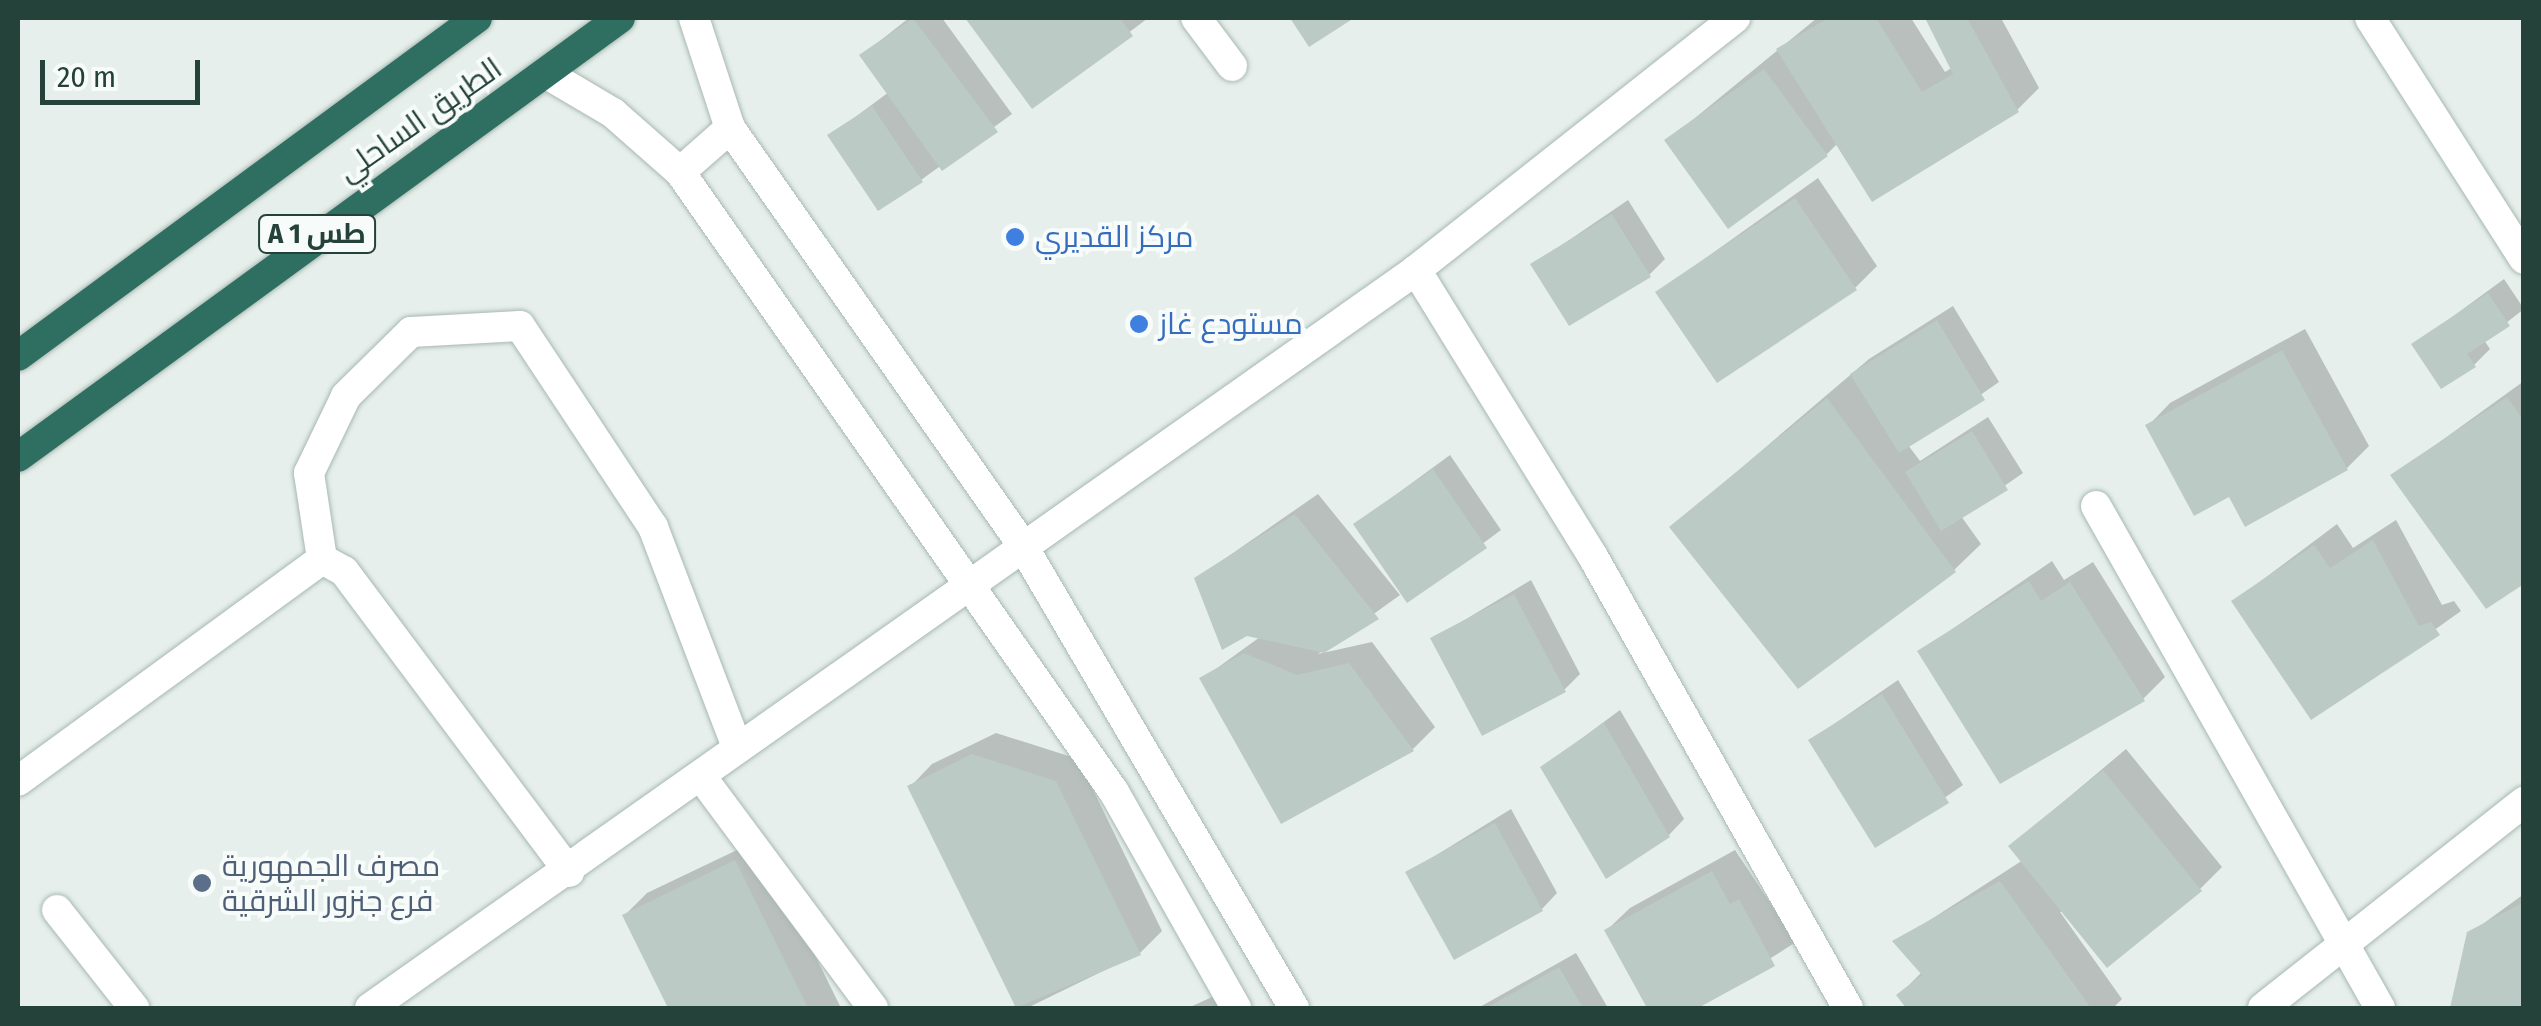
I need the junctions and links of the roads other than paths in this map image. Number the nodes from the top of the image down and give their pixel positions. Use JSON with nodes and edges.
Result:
{"nodes":[{"id":1,"x":477,"y":18,"type":"edge"},
{"id":2,"x":620,"y":18,"type":"edge"},
{"id":3,"x":694,"y":18,"type":"edge"},
{"id":4,"x":1196,"y":18,"type":"edge"},
{"id":5,"x":1735,"y":18,"type":"edge"},
{"id":6,"x":2370,"y":18,"type":"edge"},
{"id":7,"x":1232,"y":66,"type":"dead end"},
{"id":8,"x":547,"y":74,"type":"junction"},
{"id":9,"x":730,"y":128,"type":"junction"},
{"id":10,"x":680,"y":172,"type":"junction"},
{"id":11,"x":2524,"y":259,"type":"edge"},
{"id":12,"x":1416,"y":270,"type":"junction"},
{"id":13,"x":18,"y":356,"type":"edge"},
{"id":14,"x":18,"y":457,"type":"edge"},
{"id":15,"x":2096,"y":506,"type":"dead end"},
{"id":16,"x":1021,"y":543,"type":"junction"},
{"id":17,"x":322,"y":559,"type":"junction"},
{"id":18,"x":973,"y":584,"type":"junction"},
{"id":19,"x":737,"y":747,"type":"junction"},
{"id":20,"x":704,"y":779,"type":"junction"},
{"id":21,"x":18,"y":781,"type":"edge"},
{"id":22,"x":2524,"y":802,"type":"edge"},
{"id":23,"x":569,"y":872,"type":"junction"},
{"id":24,"x":56,"y":910,"type":"dead end"},
{"id":25,"x":2343,"y":949,"type":"junction"},
{"id":26,"x":134,"y":1008,"type":"edge"},
{"id":27,"x":370,"y":1008,"type":"edge"},
{"id":28,"x":873,"y":1008,"type":"edge"},
{"id":29,"x":1236,"y":1008,"type":"edge"},
{"id":30,"x":1294,"y":1008,"type":"edge"},
{"id":31,"x":1848,"y":1008,"type":"edge"},
{"id":32,"x":2263,"y":1008,"type":"edge"},
{"id":33,"x":2380,"y":1008,"type":"edge"}],
"edges":[{"from":1,"to":13,"type":"highway","name":"الطريق الساحلي","number":"A 1 طس"},
{"from":2,"to":8,"type":"highway","name":"الطريق الساحلي","number":"A 1 طس"},
{"from":3,"to":9,"type":"street"},
{"from":4,"to":7,"type":"street"},
{"from":5,"to":12,"type":"street"},
{"from":6,"to":11,"type":"street"},
{"from":8,"to":10,"type":"street"},
{"from":8,"to":14,"type":"highway","name":"الطريق الساحلي","number":"A 1 طس"},
{"from":9,"to":10,"type":"street"},
{"from":9,"to":16,"type":"street"},
{"from":10,"to":18,"type":"street"},
{"from":12,"to":16,"type":"street"},
{"from":12,"to":31,"type":"street"},
{"from":15,"to":25,"type":"street"},
{"from":16,"to":18,"type":"street"},
{"from":16,"to":30,"type":"street"},
{"from":17,"to":19,"type":"street"},
{"from":17,"to":21,"type":"street"},
{"from":17,"to":23,"type":"street"},
{"from":18,"to":19,"type":"street"},
{"from":18,"to":29,"type":"street"},
{"from":19,"to":20,"type":"street"},
{"from":20,"to":23,"type":"street"},
{"from":20,"to":28,"type":"street"},
{"from":22,"to":25,"type":"street"},
{"from":23,"to":27,"type":"street"},
{"from":24,"to":26,"type":"street"},
{"from":25,"to":32,"type":"street"},
{"from":25,"to":33,"type":"street"}]}
